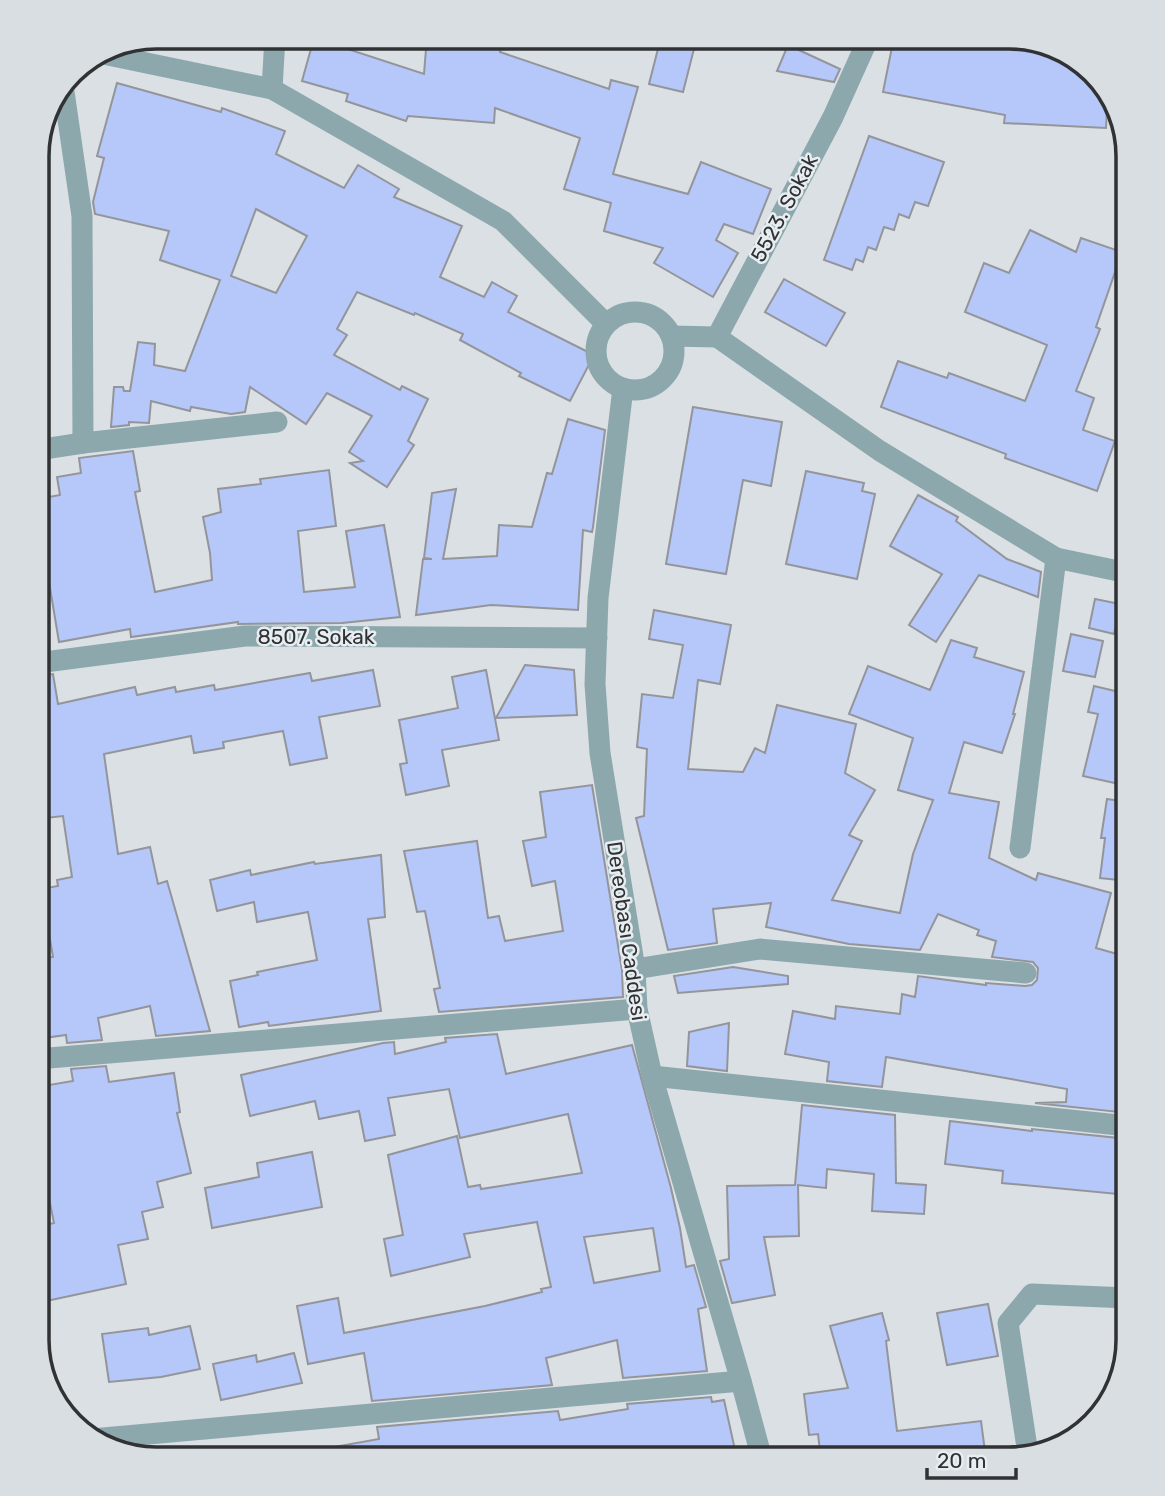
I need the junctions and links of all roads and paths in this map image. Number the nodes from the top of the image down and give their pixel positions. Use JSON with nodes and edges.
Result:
{"nodes":[{"id":1,"x":274,"y":49,"type":"edge"},
{"id":2,"x":864,"y":49,"type":"edge"},
{"id":3,"x":116,"y":57,"type":"edge"},
{"id":4,"x":272,"y":89,"type":"junction"},
{"id":5,"x":65,"y":100,"type":"edge"},
{"id":6,"x":606,"y":324,"type":"junction"},
{"id":7,"x":671,"y":336,"type":"junction"},
{"id":8,"x":717,"y":337,"type":"junction"},
{"id":9,"x":623,"y":388,"type":"junction"},
{"id":10,"x":277,"y":422,"type":"dead end"},
{"id":11,"x":83,"y":443,"type":"junction"},
{"id":12,"x":49,"y":448,"type":"edge"},
{"id":13,"x":1056,"y":558,"type":"junction"},
{"id":14,"x":1116,"y":570,"type":"edge"},
{"id":15,"x":597,"y":638,"type":"junction"},
{"id":16,"x":49,"y":661,"type":"edge"},
{"id":17,"x":1020,"y":848,"type":"dead end"},
{"id":18,"x":635,"y":969,"type":"junction"},
{"id":19,"x":1026,"y":973,"type":"dead end"},
{"id":20,"x":637,"y":1009,"type":"junction"},
{"id":21,"x":49,"y":1058,"type":"edge"},
{"id":22,"x":652,"y":1076,"type":"junction"},
{"id":23,"x":1116,"y":1125,"type":"edge"},
{"id":24,"x":1116,"y":1298,"type":"edge"},
{"id":25,"x":741,"y":1381,"type":"junction"},
{"id":26,"x":114,"y":1438,"type":"edge"},
{"id":27,"x":1027,"y":1445,"type":"edge"},
{"id":28,"x":759,"y":1447,"type":"edge"}],
"edges":[{"from":1,"to":4,"type":"street"},
{"from":2,"to":8,"type":"street","name":"5523. Sokak"},
{"from":3,"to":4,"type":"street"},
{"from":4,"to":6,"type":"street"},
{"from":5,"to":11,"type":"street"},
{"from":6,"to":7,"type":"street"},
{"from":6,"to":9,"type":"street"},
{"from":7,"to":8,"type":"street"},
{"from":7,"to":9,"type":"street"},
{"from":8,"to":13,"type":"street"},
{"from":9,"to":15,"type":"street","name":"Dereobası Caddesi"},
{"from":10,"to":11,"type":"street"},
{"from":11,"to":12,"type":"street"},
{"from":13,"to":14,"type":"street"},
{"from":13,"to":17,"type":"street"},
{"from":15,"to":16,"type":"street","name":"8507. Sokak"},
{"from":15,"to":18,"type":"street","name":"Dereobası Caddesi"},
{"from":18,"to":19,"type":"street"},
{"from":18,"to":20,"type":"street","name":"Dereobası Caddesi"},
{"from":20,"to":21,"type":"street"},
{"from":20,"to":22,"type":"street","name":"Dereobası Caddesi"},
{"from":22,"to":23,"type":"street"},
{"from":22,"to":25,"type":"street","name":"Dereobası Caddesi"},
{"from":24,"to":27,"type":"street"},
{"from":25,"to":26,"type":"street"},
{"from":25,"to":28,"type":"street","name":"Dereobası Caddesi"}]}
